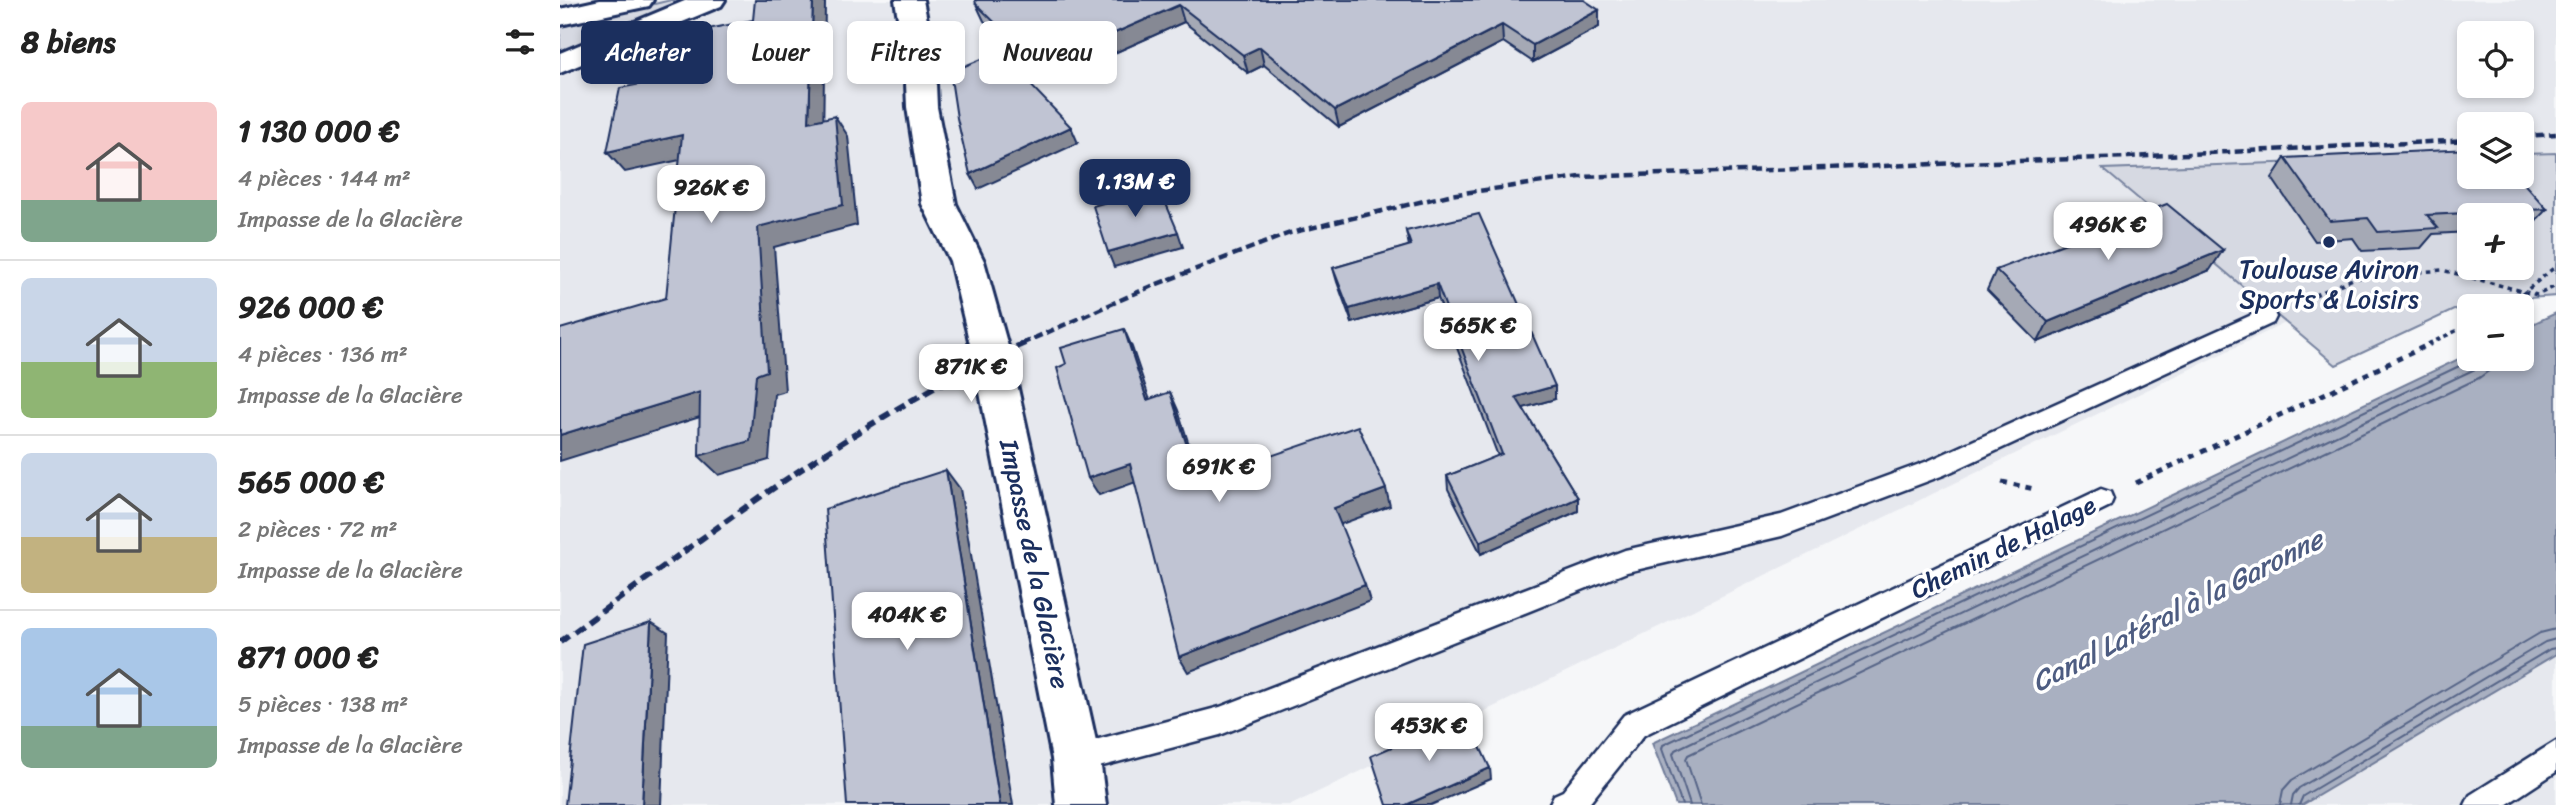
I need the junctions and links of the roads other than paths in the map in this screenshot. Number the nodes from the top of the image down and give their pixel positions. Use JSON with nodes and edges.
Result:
{"nodes":[{"id":1,"x":639,"y":0,"type":"edge"},
{"id":2,"x":711,"y":0,"type":"edge"},
{"id":3,"x":909,"y":0,"type":"edge"},
{"id":4,"x":560,"y":17,"type":"edge"},
{"id":5,"x":560,"y":64,"type":"edge"},
{"id":6,"x":2265,"y":317,"type":"road end"},
{"id":7,"x":2101,"y":499,"type":"road end"},
{"id":8,"x":2556,"y":755,"type":"edge"},
{"id":9,"x":1076,"y":760,"type":"junction"},
{"id":10,"x":1081,"y":805,"type":"edge"},
{"id":11,"x":1564,"y":805,"type":"edge"},
{"id":12,"x":2480,"y":805,"type":"edge"}],
"edges":[{"from":1,"to":4,"type":"street"},
{"from":2,"to":5,"type":"street"},
{"from":3,"to":9,"type":"street","name":"Impasse de la Glacière"},
{"from":6,"to":9,"type":"lane"},
{"from":7,"to":11,"type":"lane","name":"Chemin de Halage"},
{"from":8,"to":12,"type":"lane"},
{"from":9,"to":10,"type":"street","name":"Impasse de la Glacière"}]}
